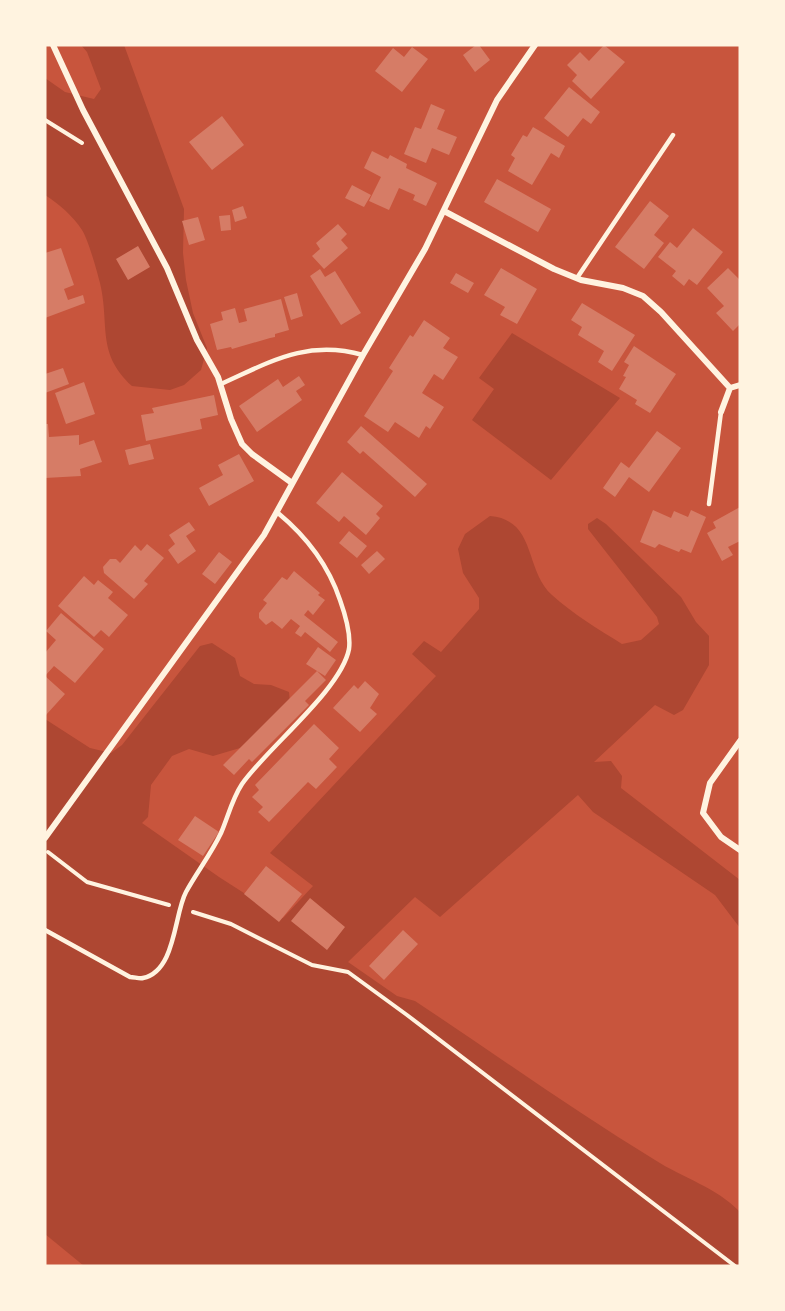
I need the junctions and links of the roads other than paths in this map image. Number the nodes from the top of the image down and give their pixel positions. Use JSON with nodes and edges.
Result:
{"nodes":[{"id":1,"x":53,"y":45,"type":"edge"},
{"id":2,"x":535,"y":45,"type":"edge"},
{"id":3,"x":673,"y":135,"type":"dead end"},
{"id":4,"x":444,"y":211,"type":"junction"},
{"id":5,"x":577,"y":278,"type":"junction"},
{"id":6,"x":363,"y":355,"type":"junction"},
{"id":7,"x":220,"y":384,"type":"junction"},
{"id":8,"x":740,"y":385,"type":"edge"},
{"id":9,"x":730,"y":388,"type":"junction"},
{"id":10,"x":721,"y":412,"type":"joint"},
{"id":11,"x":292,"y":483,"type":"junction"},
{"id":12,"x":709,"y":504,"type":"dead end"},
{"id":13,"x":278,"y":513,"type":"junction"},
{"id":14,"x":740,"y":741,"type":"edge"},
{"id":15,"x":45,"y":838,"type":"edge"},
{"id":16,"x":740,"y":850,"type":"edge"},
{"id":17,"x":45,"y":930,"type":"edge"}],
"edges":[{"from":1,"to":7,"type":"street"},
{"from":2,"to":4,"type":"street"},
{"from":3,"to":5,"type":"lane"},
{"from":4,"to":5,"type":"street"},
{"from":4,"to":6,"type":"street"},
{"from":5,"to":9,"type":"street"},
{"from":6,"to":7,"type":"lane"},
{"from":6,"to":11,"type":"street"},
{"from":7,"to":11,"type":"street"},
{"from":8,"to":9,"type":"street"},
{"from":9,"to":10,"type":"street"},
{"from":10,"to":12,"type":"lane"},
{"from":11,"to":13,"type":"street"},
{"from":13,"to":15,"type":"street"},
{"from":13,"to":17,"type":"lane"},
{"from":14,"to":16,"type":"street"}]}
